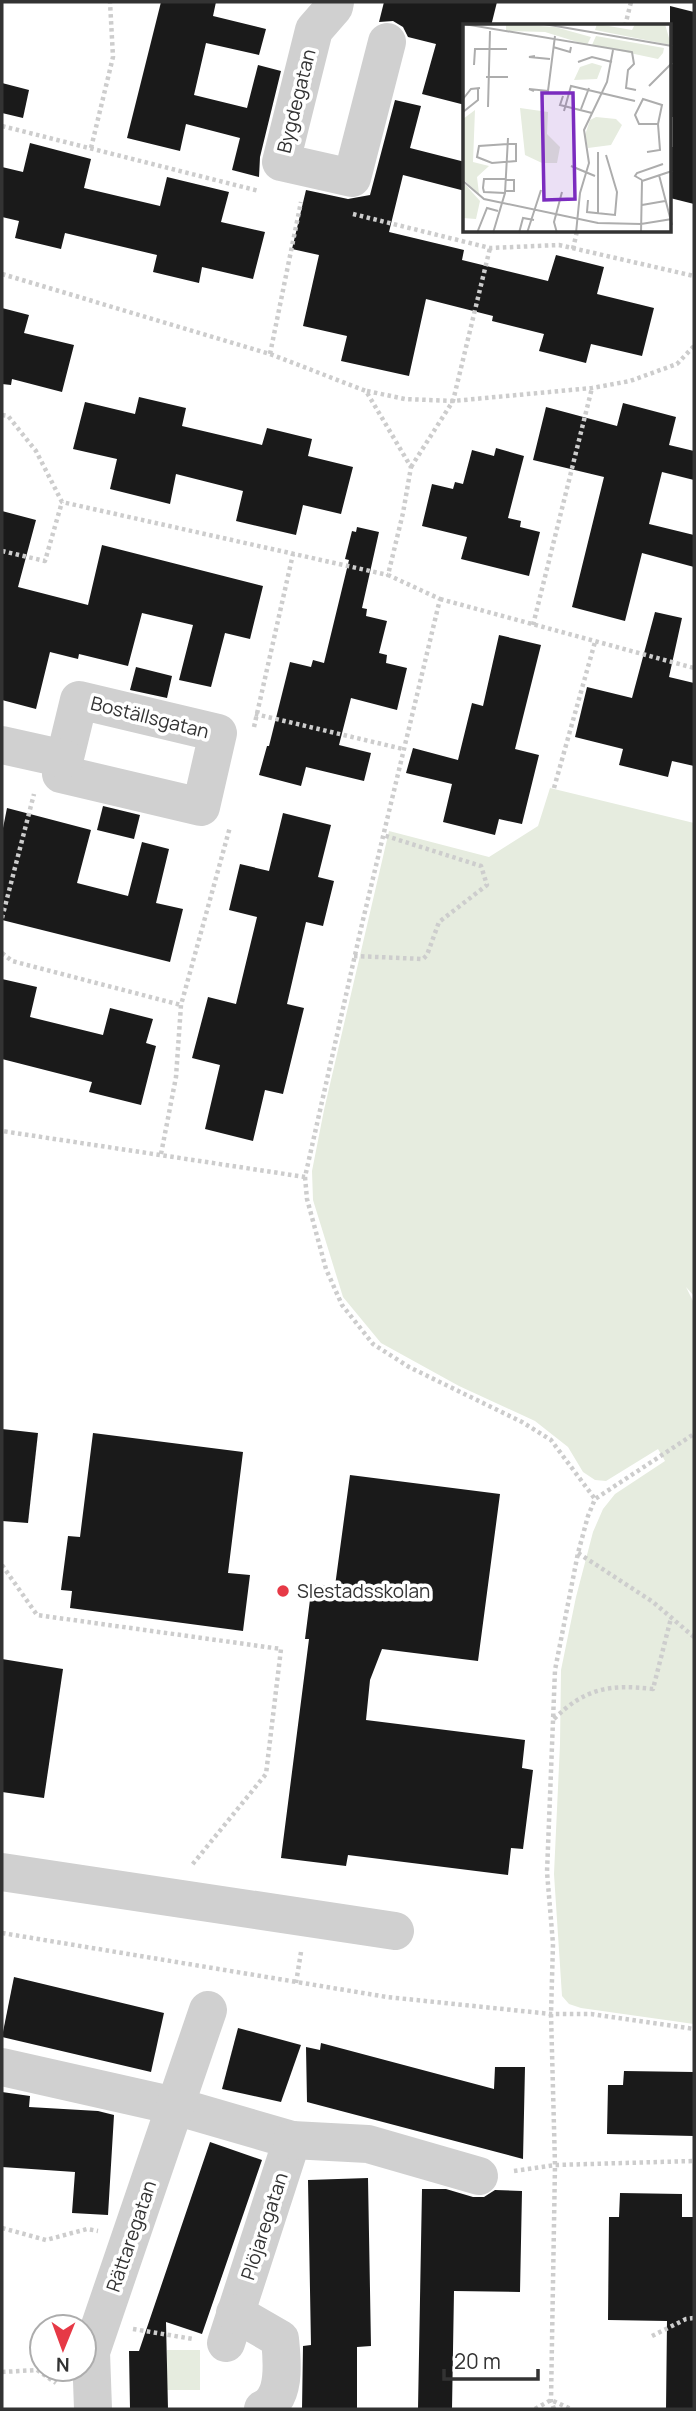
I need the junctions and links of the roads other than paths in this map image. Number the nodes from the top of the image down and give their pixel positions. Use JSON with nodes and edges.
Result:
{"nodes":[{"id":1,"x":335,"y":2,"type":"edge"},
{"id":2,"x":387,"y":42,"type":"dead end"},
{"id":3,"x":2,"y":745,"type":"edge"},
{"id":4,"x":55,"y":757,"type":"road end"},
{"id":5,"x":2,"y":1872,"type":"edge"},
{"id":6,"x":396,"y":1931,"type":"dead end"},
{"id":7,"x":208,"y":2010,"type":"dead end"},
{"id":8,"x":2,"y":2067,"type":"edge"},
{"id":9,"x":175,"y":2106,"type":"junction"},
{"id":10,"x":292,"y":2140,"type":"junction"},
{"id":11,"x":479,"y":2176,"type":"road end"},
{"id":12,"x":93,"y":2409,"type":"edge"},
{"id":13,"x":263,"y":2409,"type":"edge"}],
"edges":[{"from":1,"to":2,"type":"street","name":"Bygdegatan"},
{"from":3,"to":4,"type":"street"},
{"from":5,"to":6,"type":"street"},
{"from":7,"to":9,"type":"street","name":"Rättaregatan"},
{"from":8,"to":9,"type":"street"},
{"from":9,"to":10,"type":"street"},
{"from":9,"to":12,"type":"street","name":"Rättaregatan"},
{"from":10,"to":11,"type":"street"},
{"from":10,"to":13,"type":"street","name":"Plöjaregatan"}]}
